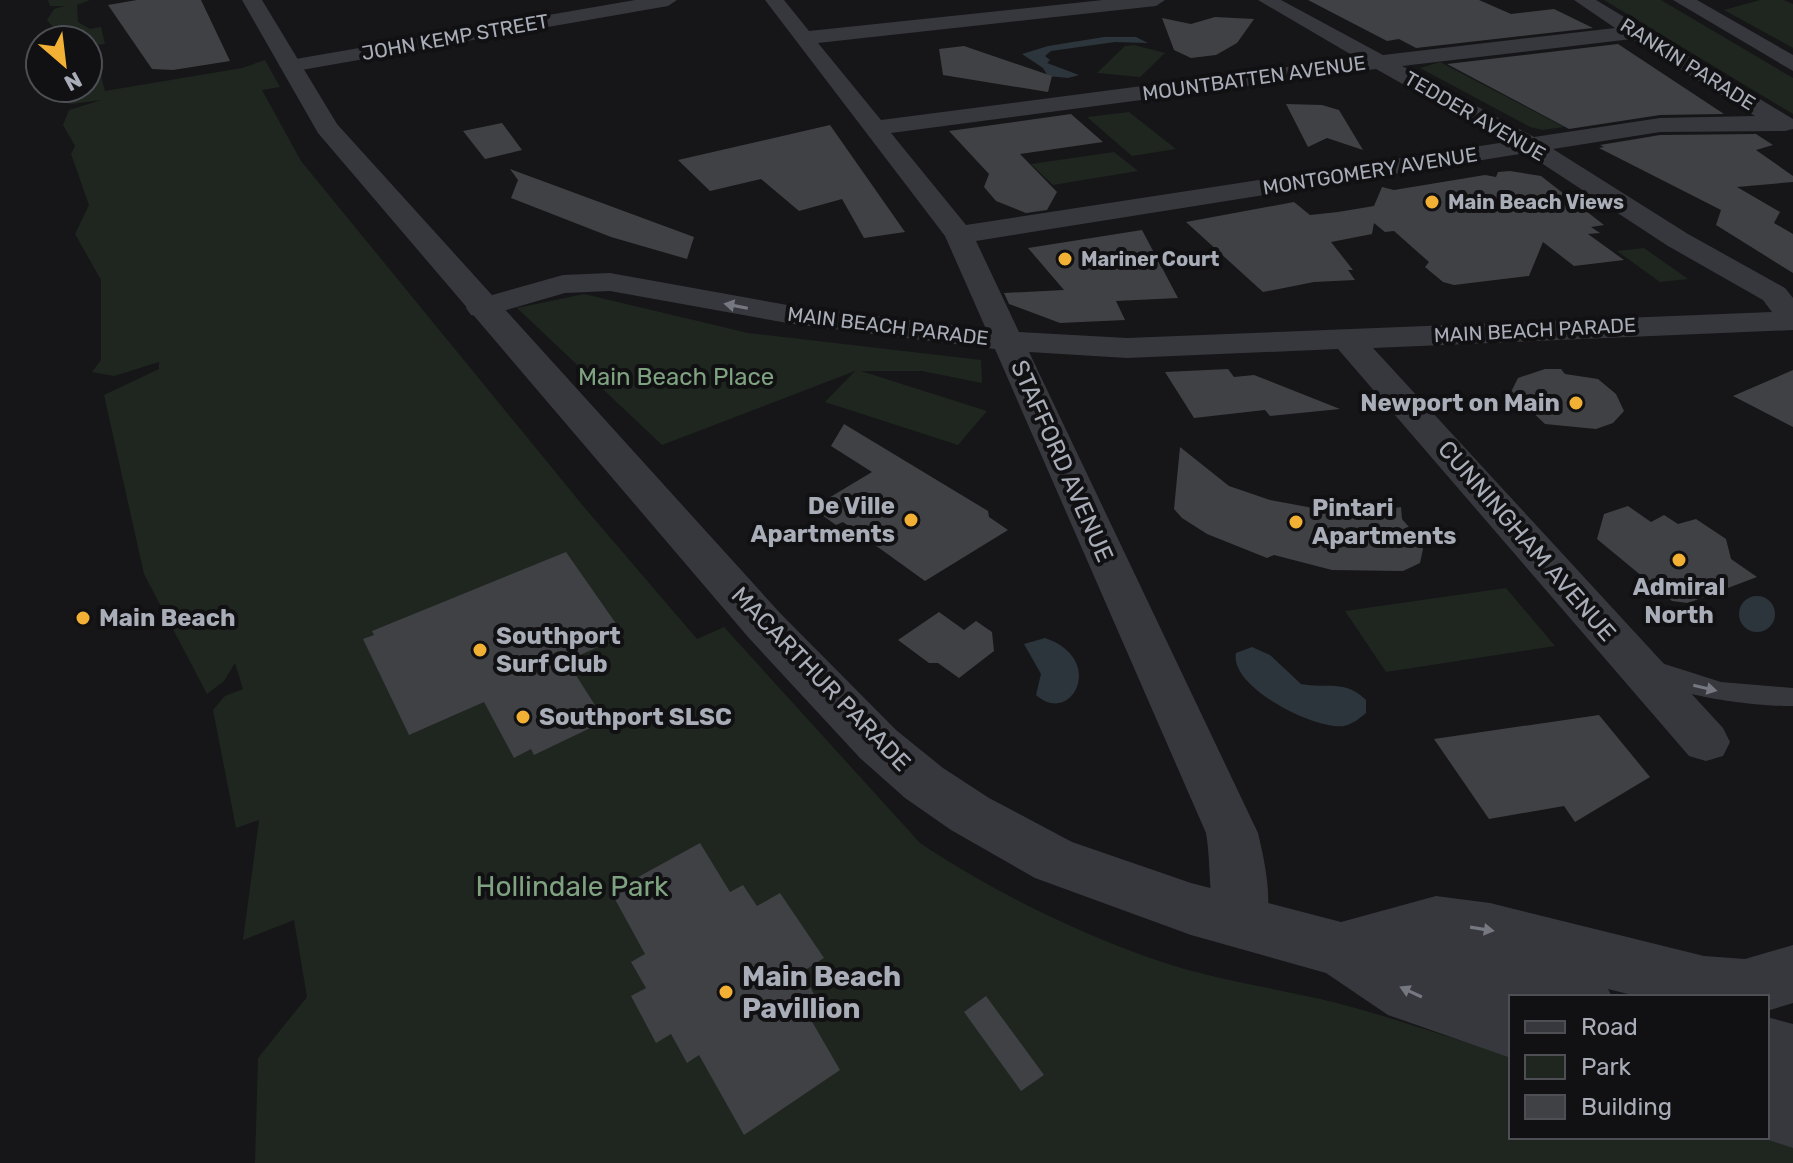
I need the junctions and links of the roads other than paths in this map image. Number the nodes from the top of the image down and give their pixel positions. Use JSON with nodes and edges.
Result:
{"nodes":[{"id":1,"x":252,"y":0,"type":"edge"},
{"id":2,"x":668,"y":0,"type":"edge"},
{"id":3,"x":774,"y":0,"type":"edge"},
{"id":4,"x":1156,"y":0,"type":"edge"},
{"id":5,"x":1267,"y":0,"type":"edge"},
{"id":6,"x":1583,"y":0,"type":"edge"},
{"id":7,"x":1683,"y":0,"type":"edge"},
{"id":8,"x":611,"y":4,"type":"edge"},
{"id":9,"x":1636,"y":32,"type":"junction"},
{"id":10,"x":805,"y":38,"type":"junction"},
{"id":11,"x":1379,"y":62,"type":"junction"},
{"id":12,"x":1793,"y":64,"type":"edge"},
{"id":13,"x":290,"y":66,"type":"junction"},
{"id":14,"x":1787,"y":126,"type":"edge"},
{"id":15,"x":874,"y":128,"type":"junction"},
{"id":16,"x":1530,"y":145,"type":"junction"},
{"id":17,"x":959,"y":235,"type":"junction"},
{"id":18,"x":482,"y":308,"type":"junction"},
{"id":19,"x":1787,"y":313,"type":"edge"},
{"id":20,"x":1348,"y":340,"type":"junction"},
{"id":21,"x":1008,"y":341,"type":"junction"},
{"id":22,"x":1632,"y":660,"type":"junction"},
{"id":23,"x":1793,"y":697,"type":"edge"},
{"id":24,"x":1706,"y":742,"type":"dead end"},
{"id":25,"x":1241,"y":923,"type":"junction"},
{"id":26,"x":1360,"y":945,"type":"junction"},
{"id":27,"x":1793,"y":974,"type":"edge"},
{"id":28,"x":1572,"y":995,"type":"edge"},
{"id":29,"x":1509,"y":1026,"type":"edge"},
{"id":30,"x":1769,"y":1054,"type":"edge"},
{"id":31,"x":1787,"y":1101,"type":"edge"}],
"edges":[{"from":1,"to":13,"type":"street"},
{"from":2,"to":8,"type":"street","name":"JOHN KEMP STREET"},
{"from":3,"to":10,"type":"street","name":"STAFFORD AVENUE"},
{"from":4,"to":10,"type":"street"},
{"from":5,"to":11,"type":"street","name":"TEDDER AVENUE"},
{"from":6,"to":9,"type":"street","name":"RANKIN PARADE"},
{"from":7,"to":12,"type":"street"},
{"from":8,"to":13,"type":"street","name":"JOHN KEMP STREET"},
{"from":9,"to":11,"type":"street","name":"MOUNTBATTEN AVENUE"},
{"from":9,"to":14,"type":"street","name":"RANKIN PARADE"},
{"from":10,"to":15,"type":"street","name":"STAFFORD AVENUE"},
{"from":11,"to":15,"type":"street","name":"MOUNTBATTEN AVENUE"},
{"from":11,"to":16,"type":"street","name":"TEDDER AVENUE"},
{"from":13,"to":18,"type":"street"},
{"from":14,"to":16,"type":"street","name":"MONTGOMERY AVENUE"},
{"from":15,"to":17,"type":"street","name":"STAFFORD AVENUE"},
{"from":16,"to":17,"type":"street","name":"MONTGOMERY AVENUE"},
{"from":16,"to":19,"type":"street","name":"TEDDER AVENUE"},
{"from":17,"to":21,"type":"street","name":"STAFFORD AVENUE"},
{"from":21,"to":18,"type":"street","name":"MAIN BEACH PARADE","one_way":true},
{"from":18,"to":25,"type":"street","name":"MACARTHUR PARADE"},
{"from":19,"to":20,"type":"street","name":"MAIN BEACH PARADE"},
{"from":20,"to":21,"type":"street","name":"MAIN BEACH PARADE"},
{"from":20,"to":22,"type":"street","name":"CUNNINGHAM AVENUE"},
{"from":21,"to":25,"type":"street","name":"STAFFORD AVENUE"},
{"from":22,"to":23,"type":"lane","one_way":true},
{"from":22,"to":24,"type":"street","name":"CUNNINGHAM AVENUE"},
{"from":25,"to":26,"type":"street","name":"MACARTHUR PARADE"},
{"from":26,"to":27,"type":"street","one_way":true},
{"from":26,"to":28,"type":"street","name":"MACARTHUR PARADE"},
{"from":29,"to":26,"type":"street","name":"MACARTHUR PARADE","one_way":true},
{"from":30,"to":31,"type":"street"}]}
